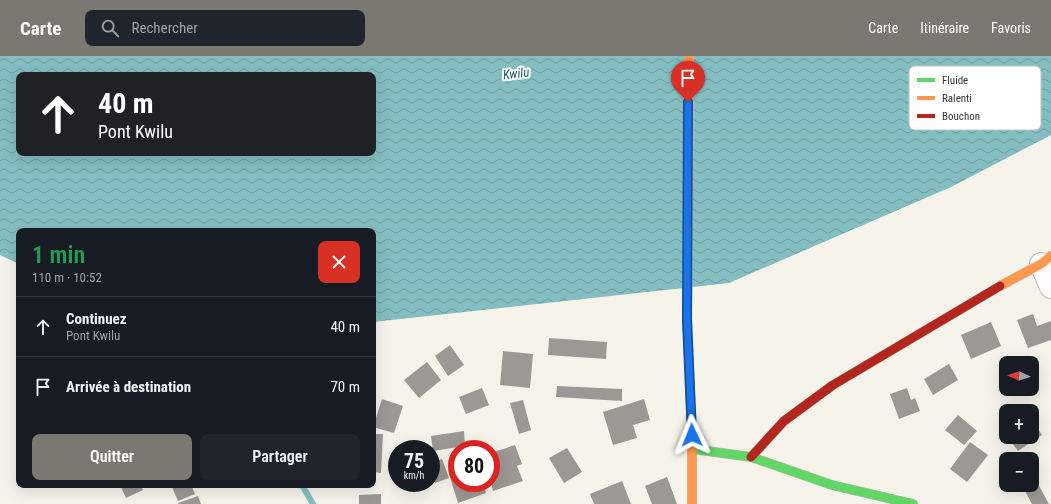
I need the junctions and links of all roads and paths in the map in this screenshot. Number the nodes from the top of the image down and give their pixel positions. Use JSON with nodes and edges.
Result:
{"nodes":[{"id":1,"x":689,"y":56,"type":"edge"},
{"id":2,"x":1046,"y":260,"type":"edge"},
{"id":3,"x":1051,"y":287,"type":"edge"},
{"id":4,"x":693,"y":449,"type":"junction"},
{"id":5,"x":751,"y":457,"type":"junction"},
{"id":6,"x":692,"y":504,"type":"edge"},
{"id":7,"x":913,"y":504,"type":"edge"}],
"edges":[{"from":1,"to":4,"type":"main road"},
{"from":2,"to":3,"type":"street"},
{"from":2,"to":5,"type":"main road"},
{"from":4,"to":5,"type":"main road"},
{"from":4,"to":6,"type":"main road"},
{"from":5,"to":7,"type":"main road"}]}
